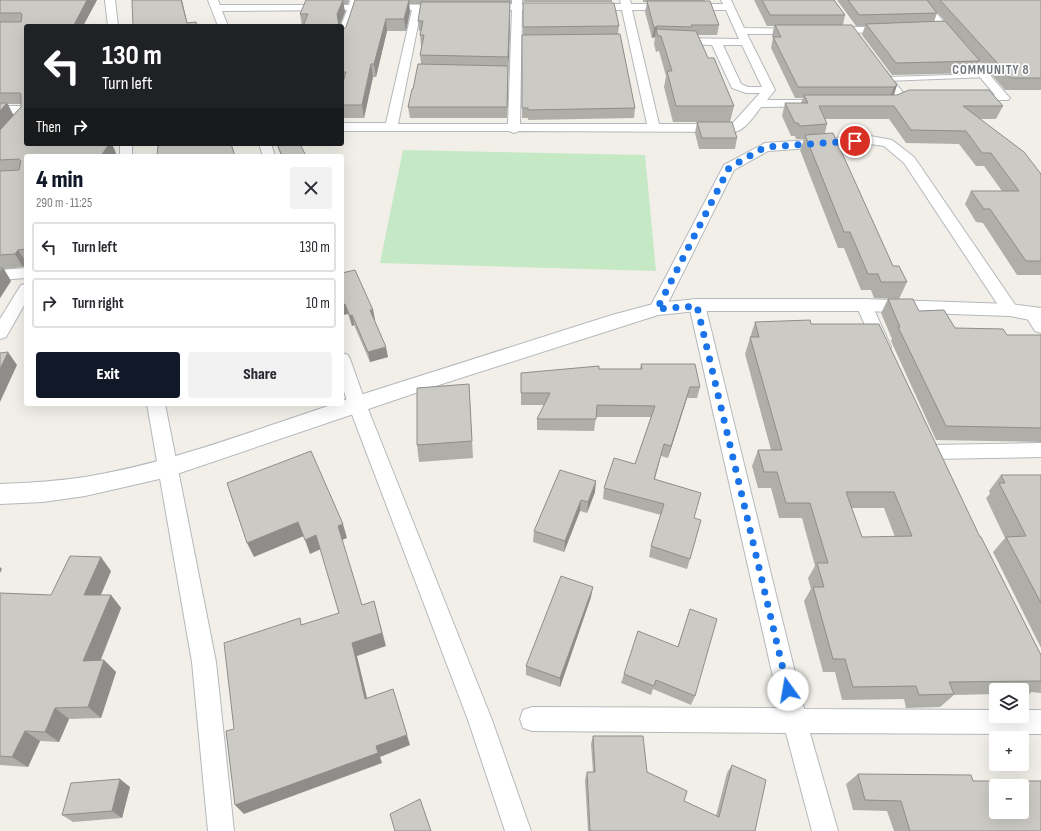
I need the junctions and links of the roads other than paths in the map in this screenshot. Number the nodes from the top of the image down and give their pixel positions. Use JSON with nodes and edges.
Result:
{"nodes":[{"id":1,"x":110,"y":0,"type":"edge"},
{"id":2,"x":920,"y":0,"type":"edge"},
{"id":3,"x":517,"y":3,"type":"edge"},
{"id":4,"x":728,"y":3,"type":"edge"},
{"id":5,"x":215,"y":4,"type":"edge"},
{"id":6,"x":353,"y":4,"type":"edge"},
{"id":7,"x":626,"y":4,"type":"edge"},
{"id":8,"x":452,"y":7,"type":"edge"},
{"id":9,"x":473,"y":7,"type":"edge"},
{"id":10,"x":556,"y":7,"type":"edge"},
{"id":11,"x":580,"y":7,"type":"edge"},
{"id":12,"x":417,"y":8,"type":"junction"},
{"id":13,"x":843,"y":18,"type":"edge"},
{"id":14,"x":113,"y":24,"type":"edge"},
{"id":15,"x":222,"y":24,"type":"edge"},
{"id":16,"x":928,"y":28,"type":"edge"},
{"id":17,"x":944,"y":28,"type":"junction"},
{"id":18,"x":897,"y":29,"type":"edge"},
{"id":19,"x":741,"y":30,"type":"junction"},
{"id":20,"x":804,"y":31,"type":"edge"},
{"id":21,"x":820,"y":31,"type":"edge"},
{"id":22,"x":851,"y":31,"type":"junction"},
{"id":23,"x":344,"y":33,"type":"edge"},
{"id":24,"x":663,"y":41,"type":"edge"},
{"id":25,"x":716,"y":41,"type":"junction"},
{"id":26,"x":746,"y":42,"type":"junction"},
{"id":27,"x":860,"y":43,"type":"edge"},
{"id":28,"x":873,"y":61,"type":"edge"},
{"id":29,"x":986,"y":76,"type":"junction"},
{"id":30,"x":886,"y":79,"type":"junction"},
{"id":31,"x":769,"y":90,"type":"junction"},
{"id":32,"x":957,"y":98,"type":"edge"},
{"id":33,"x":902,"y":99,"type":"edge"},
{"id":34,"x":837,"y":103,"type":"edge"},
{"id":35,"x":759,"y":104,"type":"junction"},
{"id":36,"x":0,"y":110,"type":"edge"},
{"id":37,"x":24,"y":110,"type":"edge"},
{"id":38,"x":24,"y":112,"type":"edge"},
{"id":39,"x":16,"y":122,"type":"edge"},
{"id":40,"x":344,"y":127,"type":"edge"},
{"id":41,"x":392,"y":128,"type":"junction"},
{"id":42,"x":654,"y":128,"type":"junction"},
{"id":43,"x":514,"y":129,"type":"junction"},
{"id":44,"x":24,"y":274,"type":"edge"},
{"id":45,"x":0,"y":275,"type":"edge"},
{"id":46,"x":24,"y":292,"type":"edge"},
{"id":47,"x":864,"y":305,"type":"junction"},
{"id":48,"x":697,"y":306,"type":"junction"},
{"id":49,"x":657,"y":309,"type":"junction"},
{"id":50,"x":1010,"y":310,"type":"junction"},
{"id":51,"x":1038,"y":319,"type":"edge"},
{"id":52,"x":0,"y":333,"type":"edge"},
{"id":53,"x":889,"y":361,"type":"edge"},
{"id":54,"x":344,"y":365,"type":"edge"},
{"id":55,"x":357,"y":404,"type":"junction"},
{"id":56,"x":156,"y":406,"type":"edge"},
{"id":57,"x":1041,"y":450,"type":"edge"},
{"id":58,"x":167,"y":468,"type":"junction"},
{"id":59,"x":941,"y":473,"type":"edge"},
{"id":60,"x":0,"y":494,"type":"edge"},
{"id":61,"x":532,"y":719,"type":"dead end"},
{"id":62,"x":795,"y":721,"type":"junction"},
{"id":63,"x":1041,"y":722,"type":"edge"},
{"id":64,"x":221,"y":831,"type":"edge"},
{"id":65,"x":518,"y":831,"type":"edge"},
{"id":66,"x":825,"y":831,"type":"edge"}],
"edges":[{"from":1,"to":14,"type":"street"},
{"from":2,"to":17,"type":"street"},
{"from":3,"to":9,"type":"street"},
{"from":3,"to":10,"type":"street"},
{"from":3,"to":43,"type":"street"},
{"from":4,"to":7,"type":"street"},
{"from":4,"to":19,"type":"street"},
{"from":5,"to":6,"type":"street"},
{"from":5,"to":15,"type":"street"},
{"from":6,"to":12,"type":"street"},
{"from":6,"to":23,"type":"street"},
{"from":7,"to":11,"type":"street"},
{"from":7,"to":42,"type":"street"},
{"from":8,"to":12,"type":"street"},
{"from":12,"to":41,"type":"street"},
{"from":13,"to":22,"type":"street"},
{"from":16,"to":17,"type":"street"},
{"from":17,"to":29,"type":"street"},
{"from":18,"to":22,"type":"street"},
{"from":19,"to":20,"type":"street"},
{"from":19,"to":26,"type":"street"},
{"from":21,"to":22,"type":"street"},
{"from":22,"to":27,"type":"street"},
{"from":24,"to":25,"type":"street"},
{"from":25,"to":26,"type":"street"},
{"from":25,"to":31,"type":"street"},
{"from":26,"to":31,"type":"street"},
{"from":28,"to":30,"type":"street"},
{"from":29,"to":30,"type":"lane"},
{"from":29,"to":32,"type":"street"},
{"from":30,"to":33,"type":"street"},
{"from":31,"to":35,"type":"street"},
{"from":34,"to":35,"type":"street"},
{"from":35,"to":42,"type":"street"},
{"from":36,"to":37,"type":"street"},
{"from":38,"to":39,"type":"street"},
{"from":40,"to":41,"type":"street"},
{"from":41,"to":43,"type":"street"},
{"from":42,"to":43,"type":"street"},
{"from":44,"to":45,"type":"street"},
{"from":46,"to":52,"type":"street"},
{"from":47,"to":48,"type":"street"},
{"from":47,"to":50,"type":"street"},
{"from":47,"to":53,"type":"street"},
{"from":48,"to":49,"type":"street"},
{"from":48,"to":62,"type":"street"},
{"from":49,"to":50,"type":"street"},
{"from":49,"to":55,"type":"street"},
{"from":50,"to":51,"type":"street"},
{"from":54,"to":55,"type":"street"},
{"from":55,"to":58,"type":"street"},
{"from":55,"to":65,"type":"street"},
{"from":56,"to":58,"type":"street"},
{"from":57,"to":59,"type":"street"},
{"from":58,"to":60,"type":"street"},
{"from":58,"to":64,"type":"street"},
{"from":61,"to":62,"type":"street"},
{"from":62,"to":63,"type":"street"},
{"from":62,"to":66,"type":"street"}]}
